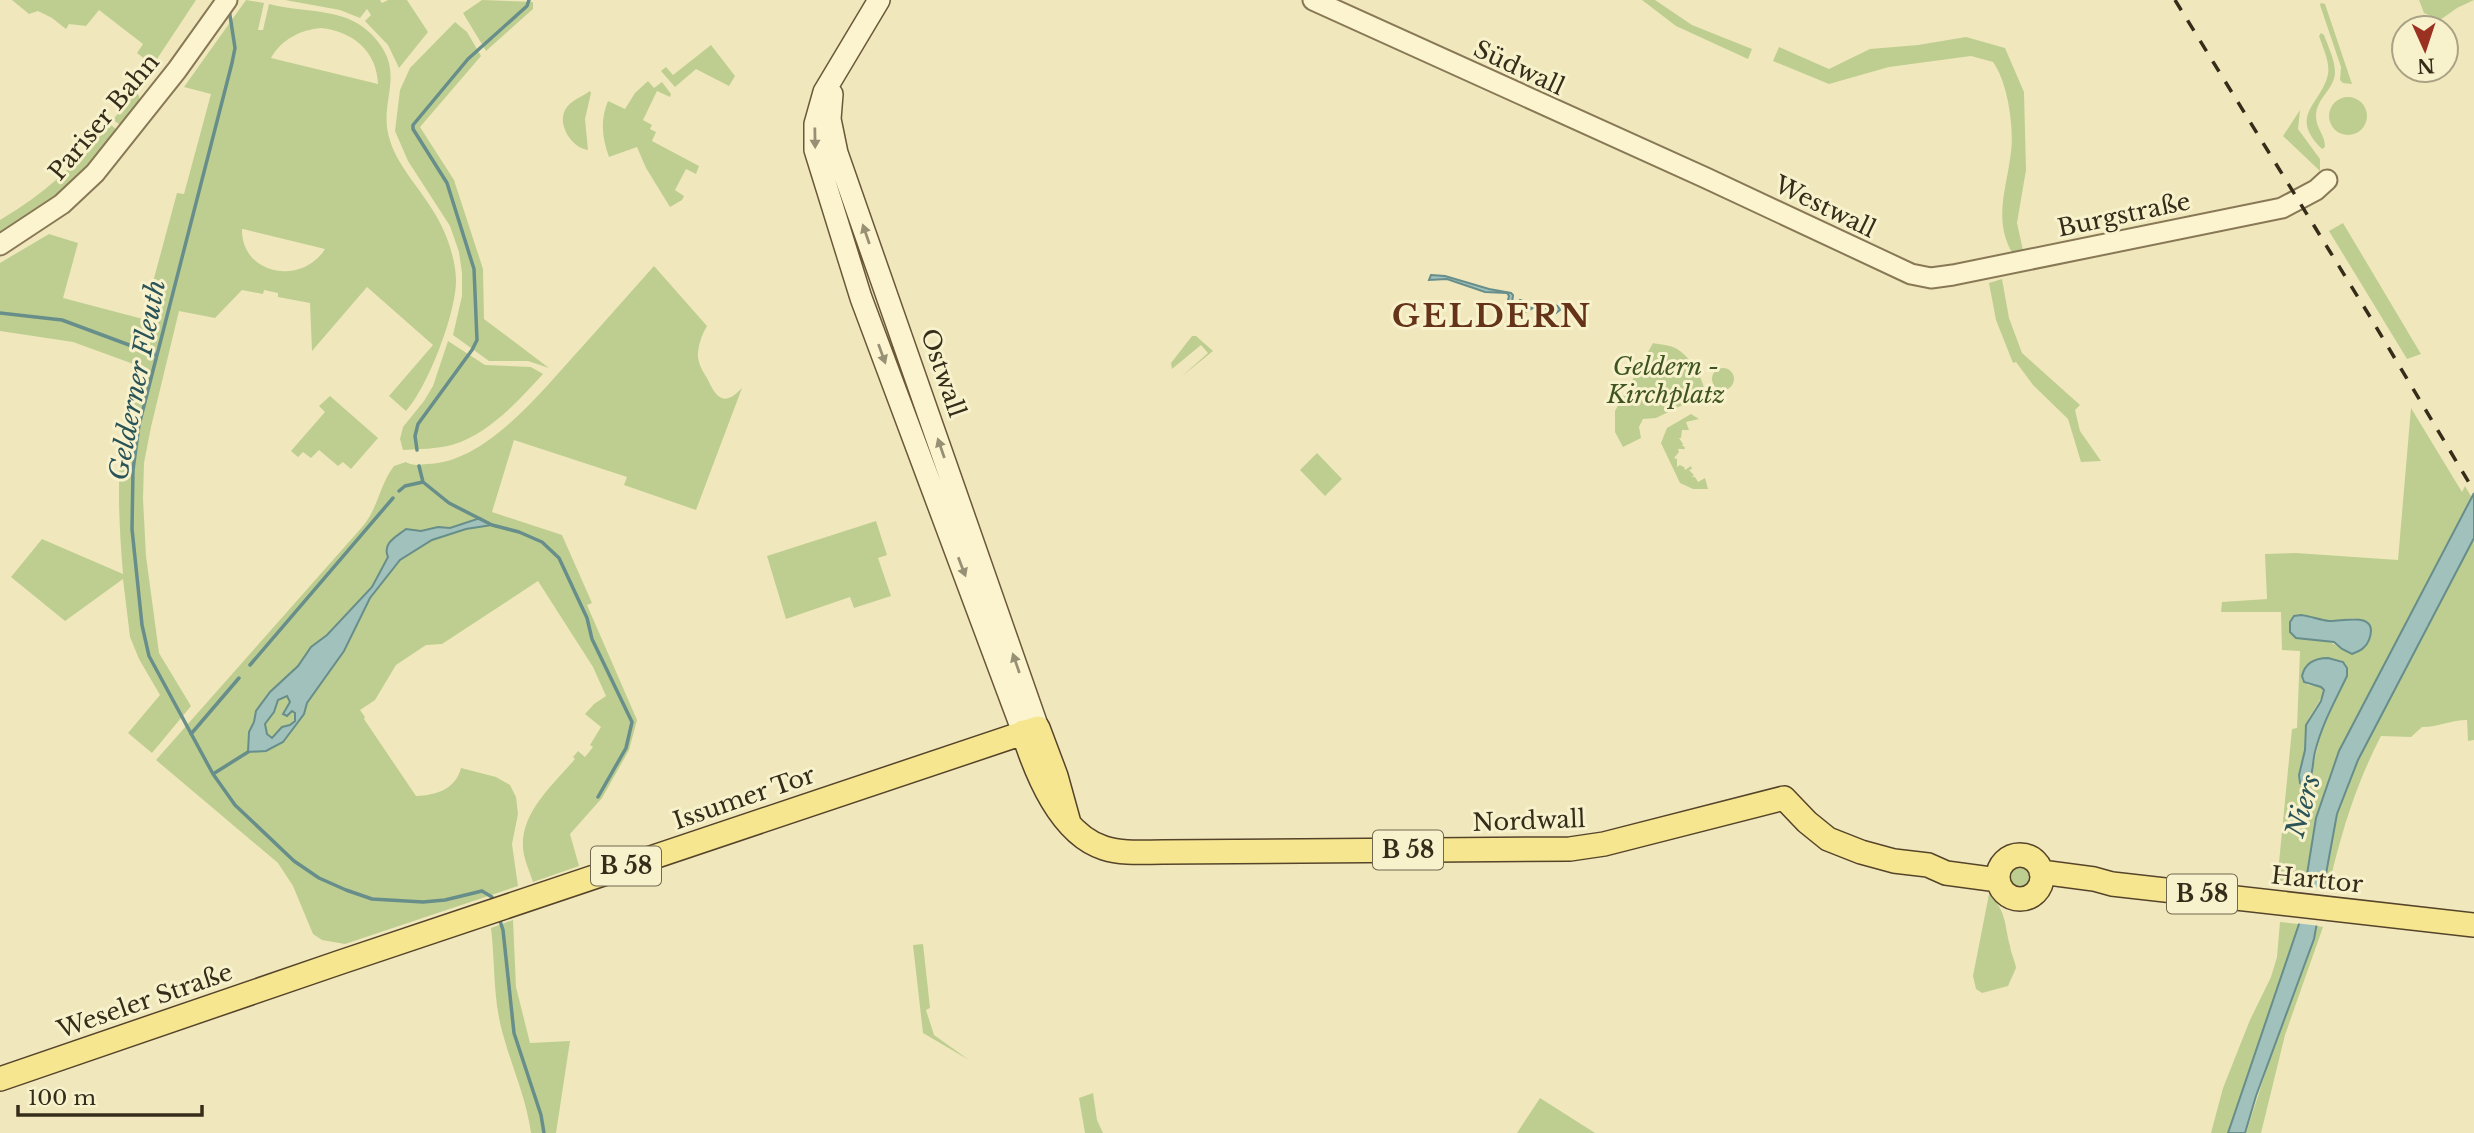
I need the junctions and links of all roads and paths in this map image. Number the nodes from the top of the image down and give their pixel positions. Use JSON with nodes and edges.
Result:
{"nodes":[{"id":1,"x":1314,"y":0,"type":"edge"},
{"id":2,"x":876,"y":1,"type":"edge"},
{"id":3,"x":222,"y":7,"type":"edge"},
{"id":4,"x":835,"y":74,"type":"junction"},
{"id":5,"x":846,"y":178,"type":"junction"},
{"id":6,"x":1706,"y":178,"type":"joint"},
{"id":7,"x":2327,"y":180,"type":"dead end"},
{"id":8,"x":828,"y":195,"type":"junction"},
{"id":9,"x":0,"y":245,"type":"edge"},
{"id":10,"x":1924,"y":278,"type":"joint"},
{"id":11,"x":981,"y":590,"type":"junction"},
{"id":12,"x":1031,"y":730,"type":"junction"},
{"id":13,"x":1999,"y":874,"type":"junction"},
{"id":14,"x":2040,"y":880,"type":"junction"},
{"id":15,"x":2474,"y":925,"type":"edge"},
{"id":16,"x":308,"y":973,"type":"joint"},
{"id":17,"x":0,"y":1079,"type":"edge"}],
"edges":[{"from":1,"to":6,"type":"street","name":"Südwall"},
{"from":2,"to":4,"type":"main road","name":"Ostwall"},
{"from":3,"to":9,"type":"street","name":"Pariser Bahn"},
{"from":4,"to":5,"type":"main road","name":"Ostwall"},
{"from":4,"to":8,"type":"main road","name":"Ostwall","one_way":true},
{"from":5,"to":8,"type":"main road"},
{"from":11,"to":5,"type":"main road","name":"Ostwall","one_way":true},
{"from":6,"to":10,"type":"street","name":"Westwall"},
{"from":7,"to":10,"type":"street","name":"Burgstraße"},
{"from":8,"to":11,"type":"main road","name":"Ostwall","one_way":true},
{"from":11,"to":12,"type":"main road","name":"Ostwall"},
{"from":12,"to":13,"type":"main road","name":"Nordwall","number":"B 58"},
{"from":12,"to":16,"type":"main road","name":"Issumer Tor","number":"B 58"},
{"from":13,"to":14,"type":"main road"},
{"from":13,"to":14,"type":"main road"},
{"from":14,"to":15,"type":"main road","name":"Harttor","number":"B 58"},
{"from":16,"to":17,"type":"main road","name":"Weseler Straße","number":"B 58"}]}
